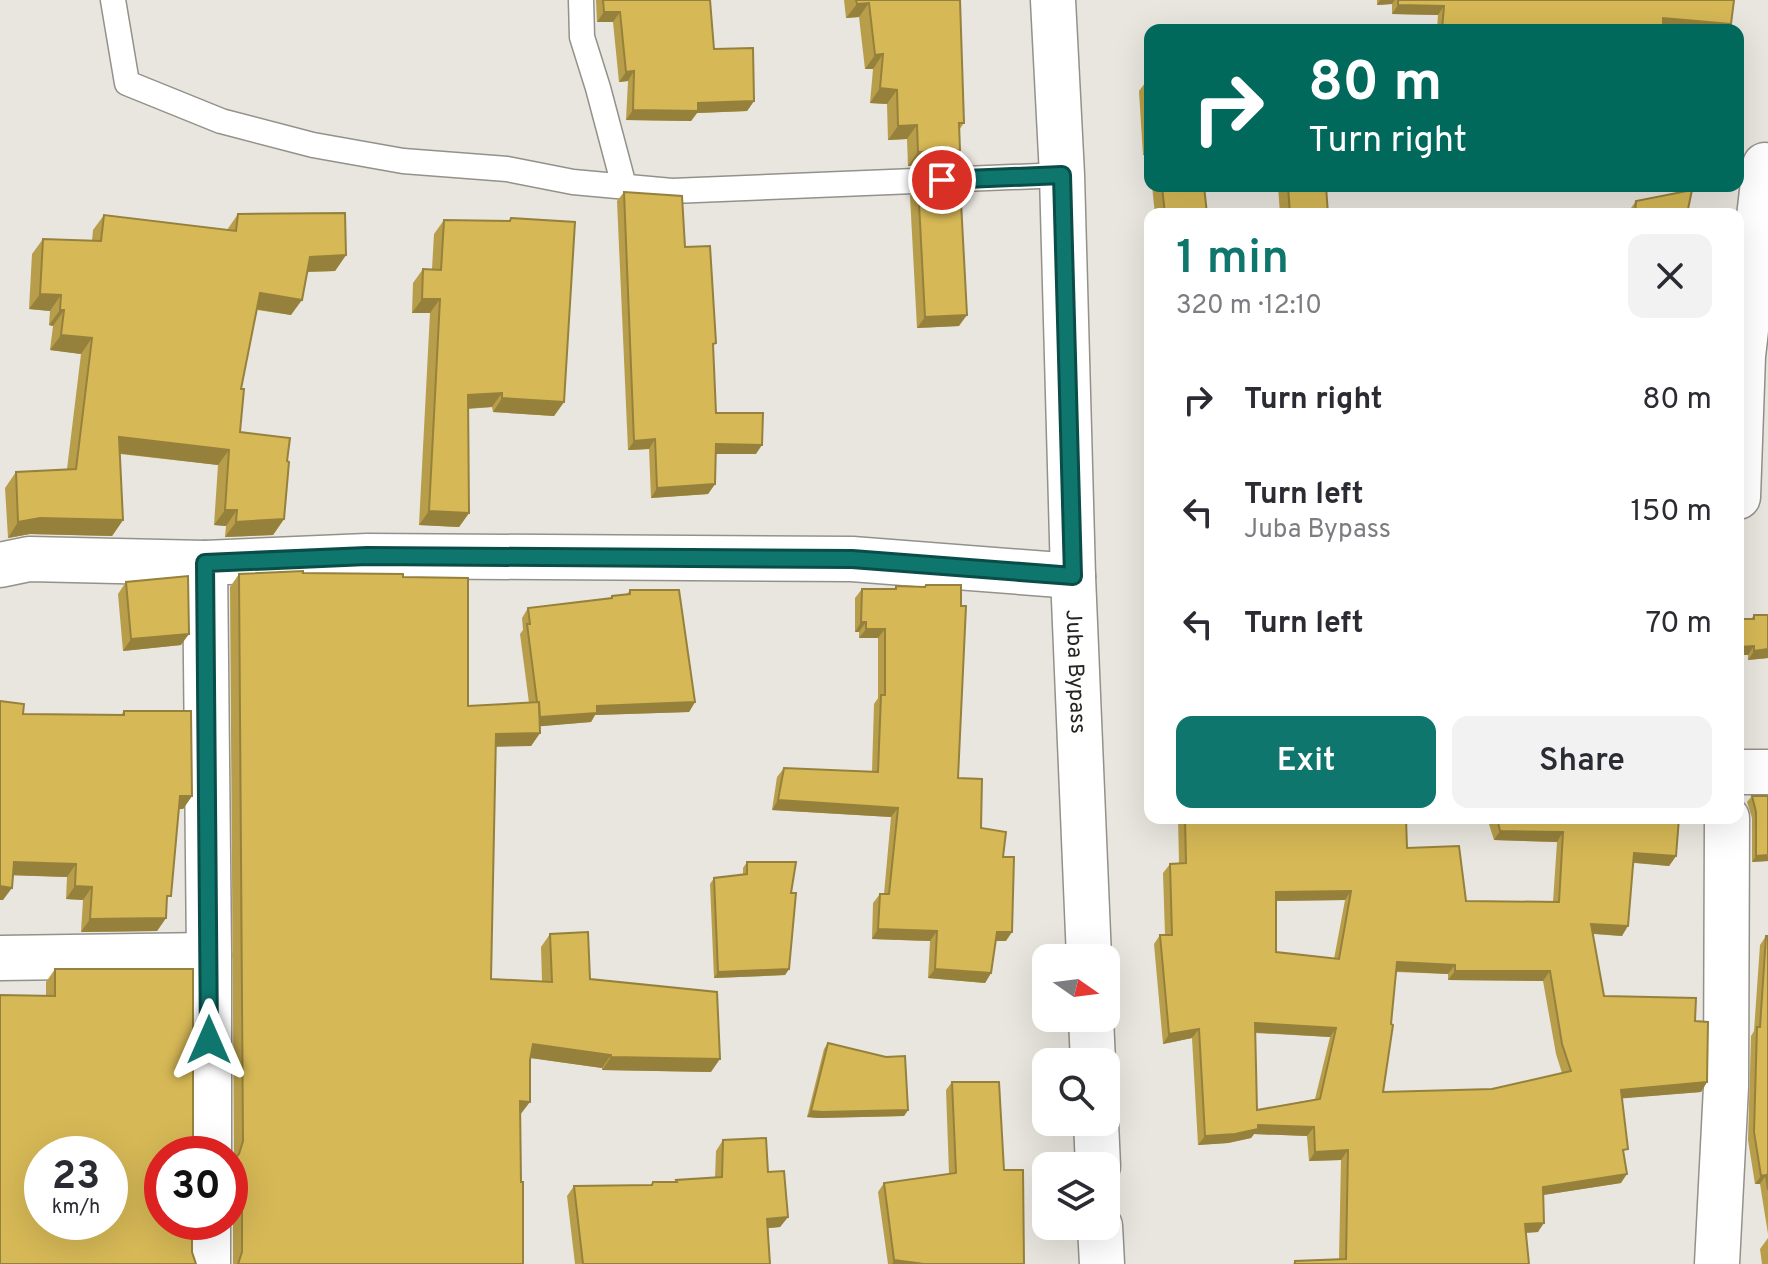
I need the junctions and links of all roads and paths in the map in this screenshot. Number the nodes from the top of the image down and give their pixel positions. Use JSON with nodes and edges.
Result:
{"nodes":[{"id":1,"x":113,"y":0,"type":"edge"},
{"id":2,"x":581,"y":0,"type":"edge"},
{"id":3,"x":1053,"y":0,"type":"edge"},
{"id":4,"x":1765,"y":165,"type":"dead end"},
{"id":5,"x":1062,"y":175,"type":"junction"},
{"id":6,"x":624,"y":186,"type":"junction"},
{"id":7,"x":1744,"y":347,"type":"edge"},
{"id":8,"x":205,"y":563,"type":"junction"},
{"id":9,"x":0,"y":565,"type":"edge"},
{"id":10,"x":1073,"y":576,"type":"junction"},
{"id":11,"x":1744,"y":772,"type":"edge"},
{"id":12,"x":1768,"y":772,"type":"edge"},
{"id":13,"x":1727,"y":824,"type":"edge"},
{"id":14,"x":1088,"y":944,"type":"edge"},
{"id":15,"x":209,"y":955,"type":"junction"},
{"id":16,"x":0,"y":958,"type":"edge"},
{"id":17,"x":209,"y":1136,"type":"edge"},
{"id":18,"x":208,"y":1240,"type":"edge"},
{"id":19,"x":1101,"y":1240,"type":"edge"},
{"id":20,"x":208,"y":1264,"type":"edge"},
{"id":21,"x":1102,"y":1264,"type":"edge"},
{"id":22,"x":1717,"y":1264,"type":"edge"}],
"edges":[{"from":1,"to":6,"type":"lane"},
{"from":2,"to":6,"type":"lane"},
{"from":3,"to":5,"type":"street","name":"Juba Bypass"},
{"from":4,"to":7,"type":"street"},
{"from":5,"to":6,"type":"lane"},
{"from":5,"to":10,"type":"street","name":"Juba Bypass"},
{"from":8,"to":9,"type":"street"},
{"from":8,"to":10,"type":"street"},
{"from":8,"to":15,"type":"street"},
{"from":10,"to":14,"type":"street","name":"Juba Bypass"},
{"from":11,"to":12,"type":"street"},
{"from":13,"to":22,"type":"street"},
{"from":15,"to":16,"type":"street"},
{"from":15,"to":17,"type":"street"},
{"from":18,"to":20,"type":"street"},
{"from":19,"to":21,"type":"street"}]}
